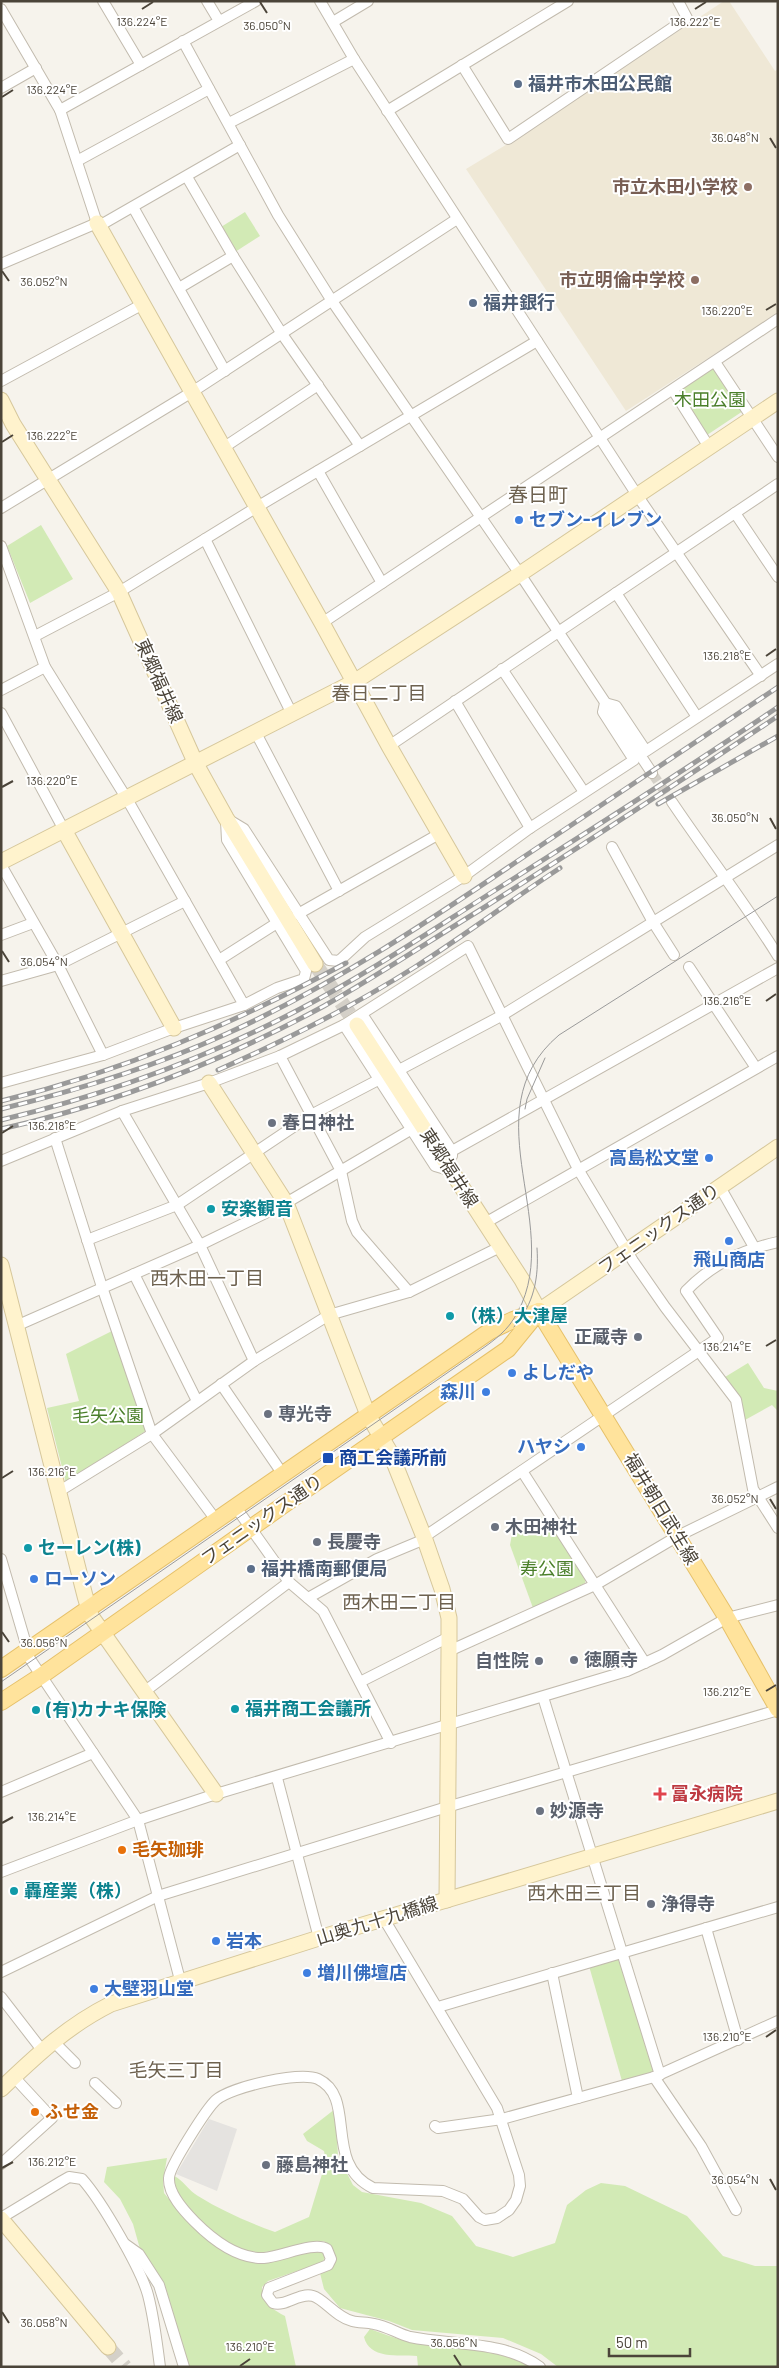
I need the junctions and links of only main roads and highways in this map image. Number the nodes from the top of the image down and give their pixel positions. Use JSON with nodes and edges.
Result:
{"nodes":[{"id":1,"x":539,"y":1311,"type":"junction"},
{"id":2,"x":1,"y":1669,"type":"edge"},
{"id":3,"x":1,"y":1702,"type":"edge"},
{"id":4,"x":778,"y":1710,"type":"edge"}],
"edges":[{"from":1,"to":2,"type":"main road","name":"フェニックス通り"},
{"from":1,"to":3,"type":"main road","name":"フェニックス通り"},
{"from":1,"to":4,"type":"main road","name":"福井朝日武生線"}]}
